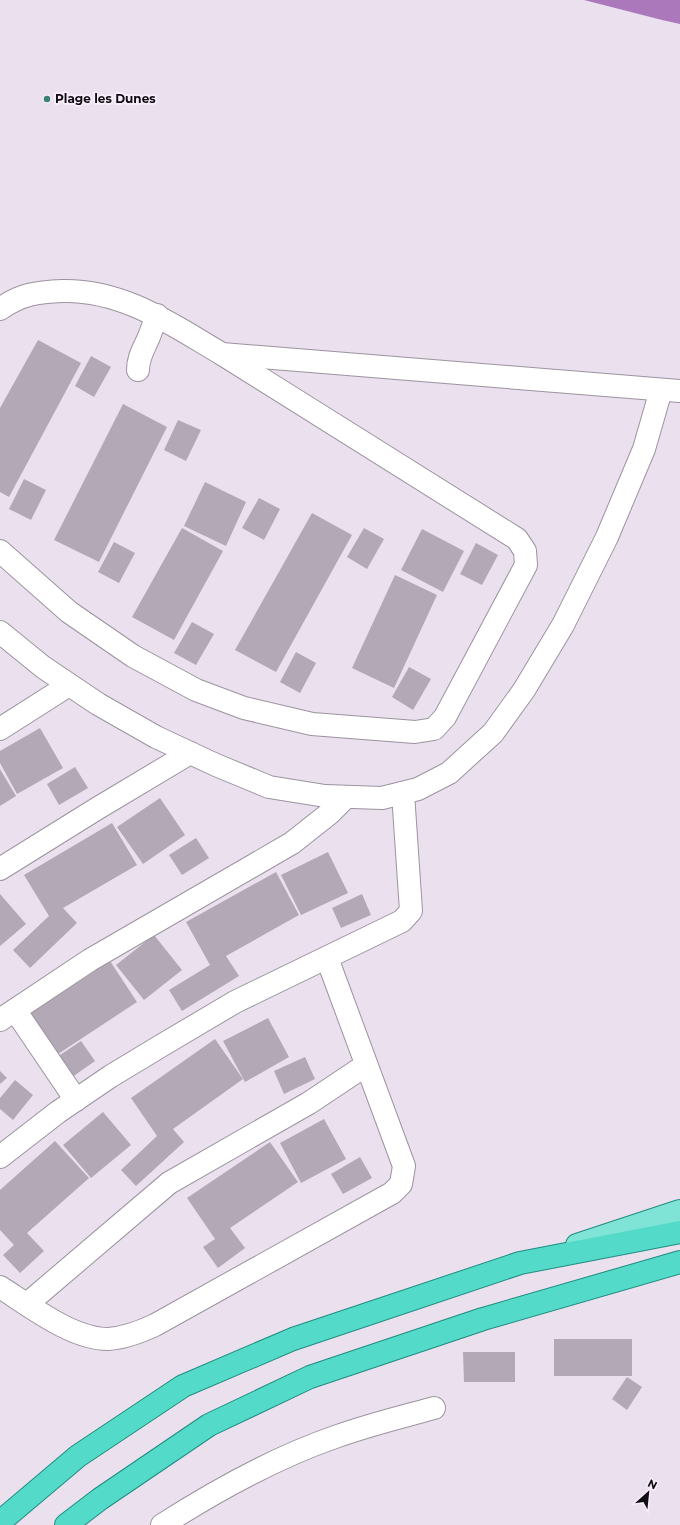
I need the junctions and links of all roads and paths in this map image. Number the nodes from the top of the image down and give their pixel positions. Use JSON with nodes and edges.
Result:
{"nodes":[{"id":1,"x":0,"y":309,"type":"edge"},
{"id":2,"x":157,"y":315,"type":"junction"},
{"id":3,"x":252,"y":364,"type":"junction"},
{"id":4,"x":138,"y":370,"type":"dead end"},
{"id":5,"x":671,"y":391,"type":"edge"},
{"id":6,"x":0,"y":551,"type":"edge"},
{"id":7,"x":0,"y":632,"type":"edge"},
{"id":8,"x":69,"y":685,"type":"junction"},
{"id":9,"x":0,"y":729,"type":"edge"},
{"id":10,"x":190,"y":753,"type":"junction"},
{"id":11,"x":403,"y":792,"type":"junction"},
{"id":12,"x":346,"y":797,"type":"junction"},
{"id":13,"x":0,"y":869,"type":"edge"},
{"id":14,"x":327,"y":958,"type":"junction"},
{"id":15,"x":7,"y":1015,"type":"edge"},
{"id":16,"x":366,"y":1065,"type":"junction"},
{"id":17,"x":76,"y":1100,"type":"junction"},
{"id":18,"x":0,"y":1157,"type":"edge"},
{"id":19,"x":680,"y":1211,"type":"edge"},
{"id":20,"x":680,"y":1232,"type":"edge"},
{"id":21,"x":680,"y":1262,"type":"edge"},
{"id":22,"x":520,"y":1263,"type":"junction"},
{"id":23,"x":680,"y":1272,"type":"edge"},
{"id":24,"x":624,"y":1277,"type":"junction"},
{"id":25,"x":0,"y":1287,"type":"edge"},
{"id":26,"x":28,"y":1304,"type":"junction"},
{"id":27,"x":434,"y":1408,"type":"dead end"},
{"id":28,"x":0,"y":1522,"type":"edge"},
{"id":29,"x":66,"y":1525,"type":"edge"},
{"id":30,"x":162,"y":1525,"type":"edge"}],
"edges":[{"from":1,"to":2,"type":"street"},
{"from":2,"to":3,"type":"street"},
{"from":2,"to":4,"type":"street"},
{"from":3,"to":5,"type":"street"},
{"from":3,"to":6,"type":"street"},
{"from":5,"to":11,"type":"street"},
{"from":7,"to":8,"type":"street"},
{"from":8,"to":9,"type":"street"},
{"from":8,"to":10,"type":"street"},
{"from":10,"to":12,"type":"street"},
{"from":10,"to":13,"type":"street"},
{"from":11,"to":12,"type":"street"},
{"from":11,"to":14,"type":"street"},
{"from":12,"to":15,"type":"street"},
{"from":14,"to":16,"type":"street"},
{"from":14,"to":17,"type":"street"},
{"from":15,"to":17,"type":"street"},
{"from":16,"to":26,"type":"street"},
{"from":16,"to":26,"type":"street"},
{"from":17,"to":18,"type":"street"},
{"from":19,"to":22,"type":"main road"},
{"from":20,"to":22,"type":"highway"},
{"from":21,"to":24,"type":"highway"},
{"from":22,"to":28,"type":"highway"},
{"from":23,"to":24,"type":"main road"},
{"from":24,"to":29,"type":"highway"},
{"from":25,"to":26,"type":"street"},
{"from":27,"to":30,"type":"street"}]}
